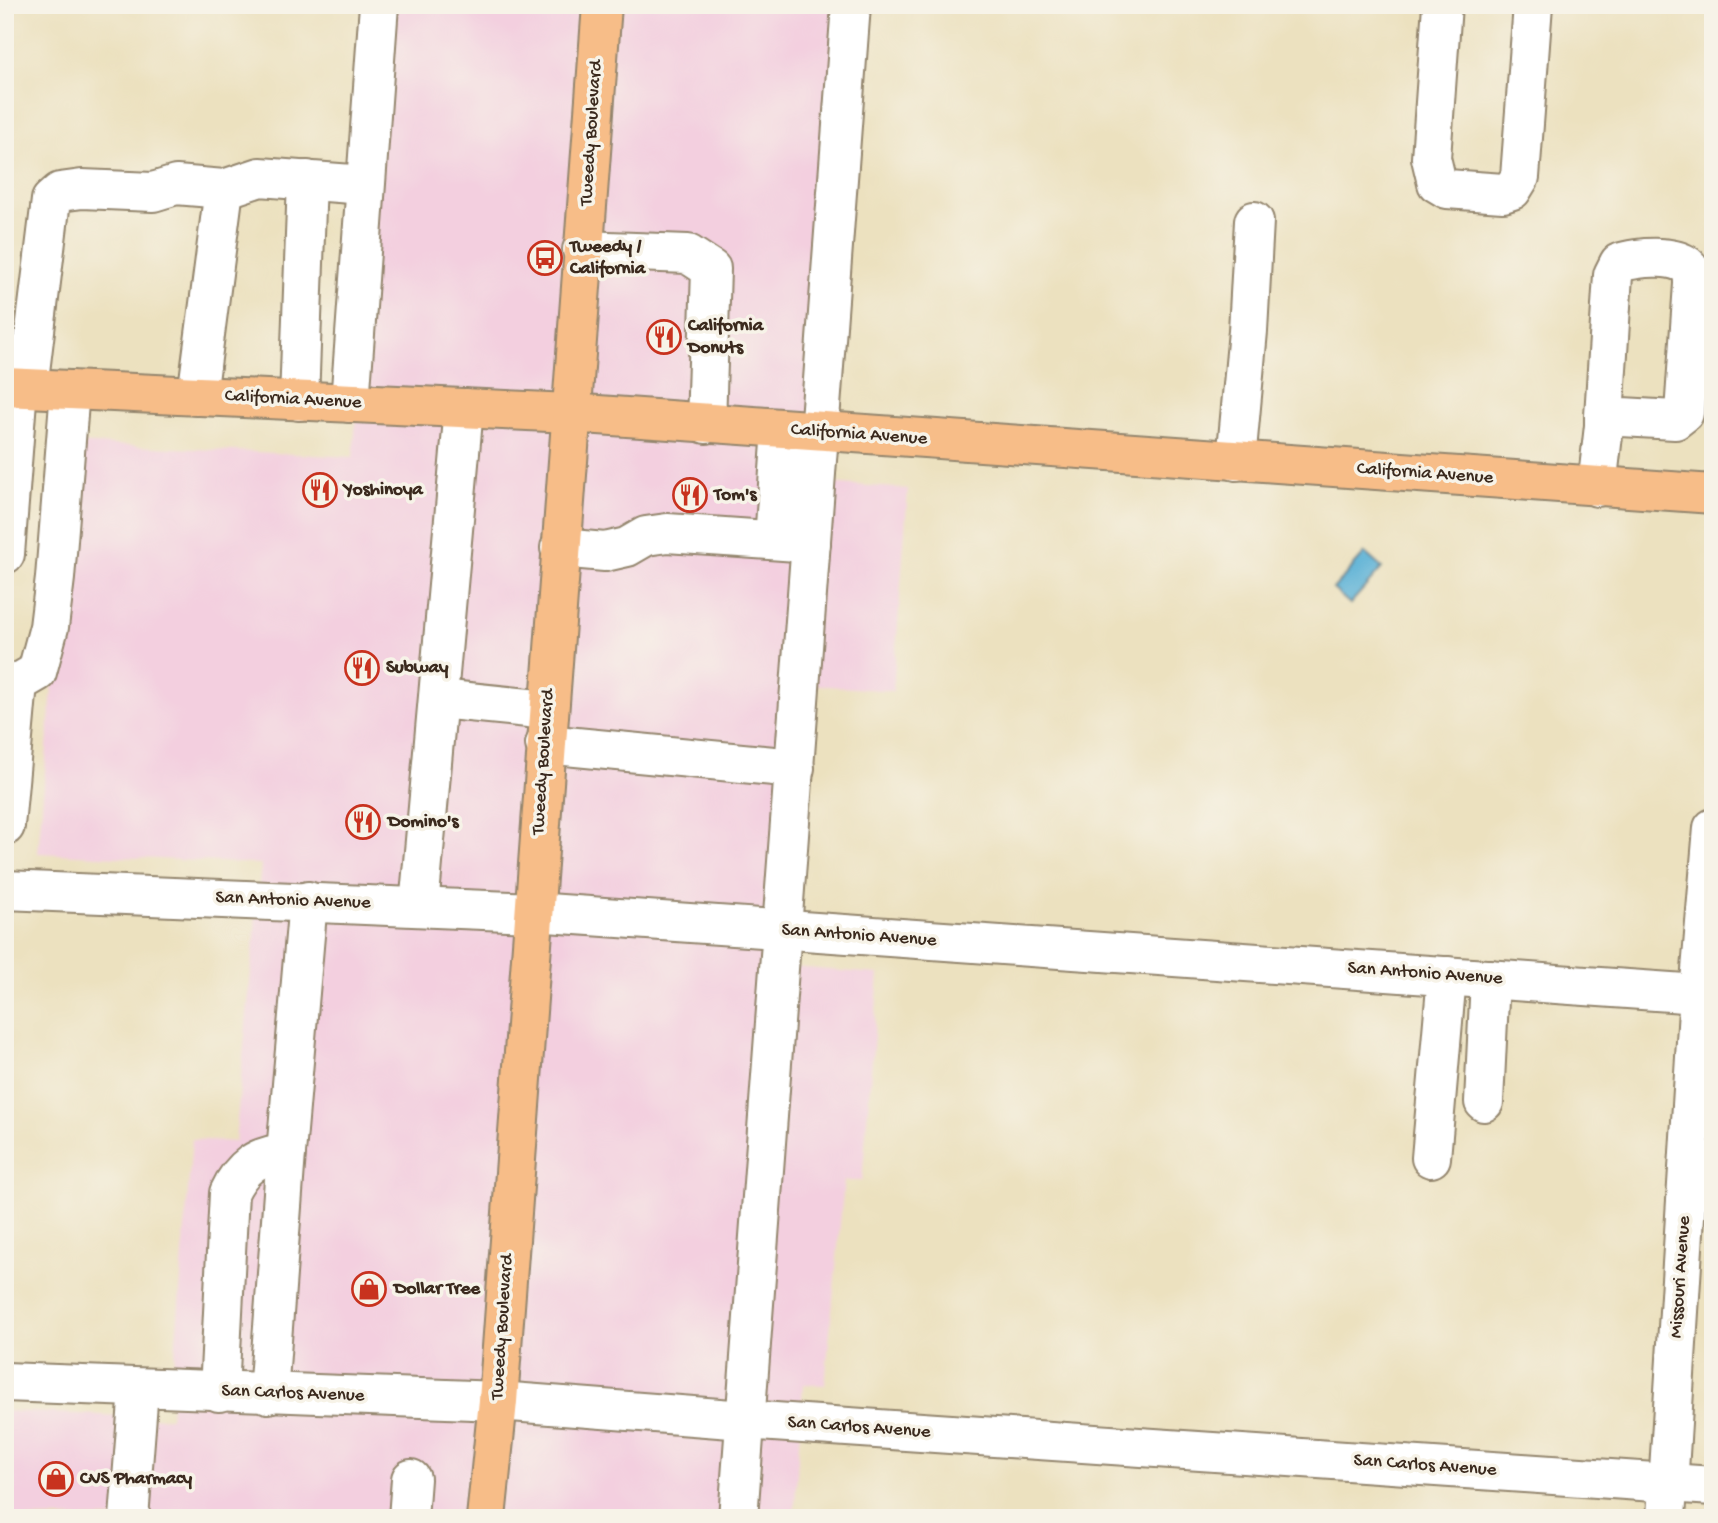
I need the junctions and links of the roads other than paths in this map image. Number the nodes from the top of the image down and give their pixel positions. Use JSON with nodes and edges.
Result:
{"nodes":[{"id":1,"x":379,"y":5,"type":"edge"},
{"id":2,"x":602,"y":5,"type":"edge"},
{"id":3,"x":851,"y":5,"type":"edge"},
{"id":4,"x":1442,"y":5,"type":"edge"},
{"id":5,"x":1533,"y":5,"type":"edge"},
{"id":6,"x":307,"y":180,"type":"junction"},
{"id":7,"x":365,"y":185,"type":"junction"},
{"id":8,"x":224,"y":189,"type":"junction"},
{"id":9,"x":1254,"y":221,"type":"dead end"},
{"id":10,"x":582,"y":250,"type":"junction"},
{"id":11,"x":17,"y":387,"type":"edge"},
{"id":12,"x":70,"y":390,"type":"junction"},
{"id":13,"x":197,"y":396,"type":"junction"},
{"id":14,"x":299,"y":401,"type":"junction"},
{"id":15,"x":349,"y":402,"type":"junction"},
{"id":16,"x":464,"y":408,"type":"junction"},
{"id":17,"x":570,"y":413,"type":"junction"},
{"id":18,"x":1604,"y":416,"type":"dead end"},
{"id":19,"x":706,"y":424,"type":"junction"},
{"id":20,"x":801,"y":431,"type":"junction"},
{"id":21,"x":1236,"y":461,"type":"junction"},
{"id":22,"x":1597,"y":487,"type":"junction"},
{"id":23,"x":1713,"y":494,"type":"edge"},
{"id":24,"x":793,"y":542,"type":"junction"},
{"id":25,"x":560,"y":548,"type":"junction"},
{"id":26,"x":5,"y":554,"type":"edge"},
{"id":27,"x":439,"y":699,"type":"junction"},
{"id":28,"x":547,"y":727,"type":"junction"},
{"id":29,"x":795,"y":768,"type":"junction"},
{"id":30,"x":5,"y":826,"type":"edge"},
{"id":31,"x":1713,"y":828,"type":"edge"},
{"id":32,"x":5,"y":890,"type":"edge"},
{"id":33,"x":308,"y":901,"type":"junction"},
{"id":34,"x":419,"y":907,"type":"junction"},
{"id":35,"x":533,"y":912,"type":"junction"},
{"id":36,"x":782,"y":930,"type":"junction"},
{"id":37,"x":1447,"y":976,"type":"junction"},
{"id":38,"x":1490,"y":979,"type":"junction"},
{"id":39,"x":1706,"y":994,"type":"edge"},
{"id":40,"x":1484,"y":1102,"type":"dead end"},
{"id":41,"x":286,"y":1153,"type":"junction"},
{"id":42,"x":1431,"y":1158,"type":"dead end"},
{"id":43,"x":5,"y":1382,"type":"edge"},
{"id":44,"x":139,"y":1389,"type":"junction"},
{"id":45,"x":219,"y":1392,"type":"junction"},
{"id":46,"x":268,"y":1394,"type":"junction"},
{"id":47,"x":498,"y":1401,"type":"junction"},
{"id":48,"x":746,"y":1420,"type":"junction"},
{"id":49,"x":411,"y":1479,"type":"dead end"},
{"id":50,"x":1713,"y":1486,"type":"edge"},
{"id":51,"x":1667,"y":1500,"type":"edge"},
{"id":52,"x":129,"y":1518,"type":"edge"},
{"id":53,"x":408,"y":1518,"type":"edge"},
{"id":54,"x":486,"y":1518,"type":"edge"},
{"id":55,"x":738,"y":1518,"type":"edge"}],
"edges":[{"from":1,"to":7,"type":"street"},
{"from":2,"to":10,"type":"main road","name":"Tweedy Boulevard"},
{"from":3,"to":20,"type":"street"},
{"from":4,"to":5,"type":"street"},
{"from":6,"to":7,"type":"street"},
{"from":6,"to":8,"type":"street"},
{"from":6,"to":14,"type":"street"},
{"from":7,"to":15,"type":"street"},
{"from":8,"to":11,"type":"street"},
{"from":8,"to":13,"type":"street"},
{"from":9,"to":21,"type":"street"},
{"from":10,"to":17,"type":"main road","name":"Tweedy Boulevard"},
{"from":10,"to":19,"type":"street"},
{"from":11,"to":12,"type":"main road","name":"California Avenue"},
{"from":11,"to":26,"type":"street"},
{"from":12,"to":13,"type":"main road","name":"California Avenue"},
{"from":12,"to":30,"type":"street"},
{"from":13,"to":14,"type":"main road","name":"California Avenue"},
{"from":14,"to":15,"type":"main road","name":"California Avenue"},
{"from":15,"to":16,"type":"main road","name":"California Avenue"},
{"from":16,"to":17,"type":"main road","name":"California Avenue"},
{"from":16,"to":27,"type":"street"},
{"from":17,"to":19,"type":"main road","name":"California Avenue"},
{"from":17,"to":25,"type":"main road","name":"Tweedy Boulevard"},
{"from":18,"to":22,"type":"street"},
{"from":19,"to":20,"type":"main road","name":"California Avenue"},
{"from":20,"to":21,"type":"main road","name":"California Avenue"},
{"from":20,"to":24,"type":"street"},
{"from":21,"to":22,"type":"main road","name":"California Avenue"},
{"from":22,"to":23,"type":"main road","name":"California Avenue"},
{"from":24,"to":25,"type":"street"},
{"from":24,"to":29,"type":"street"},
{"from":25,"to":28,"type":"main road","name":"Tweedy Boulevard"},
{"from":27,"to":28,"type":"street"},
{"from":27,"to":34,"type":"street"},
{"from":28,"to":29,"type":"street"},
{"from":28,"to":35,"type":"main road","name":"Tweedy Boulevard"},
{"from":29,"to":36,"type":"street"},
{"from":31,"to":39,"type":"street","name":"Missouri Avenue"},
{"from":32,"to":33,"type":"street","name":"San Antonio Avenue"},
{"from":33,"to":34,"type":"street","name":"San Antonio Avenue"},
{"from":33,"to":41,"type":"street"},
{"from":34,"to":35,"type":"street","name":"San Antonio Avenue"},
{"from":35,"to":36,"type":"street","name":"San Antonio Avenue"},
{"from":35,"to":47,"type":"main road","name":"Tweedy Boulevard"},
{"from":36,"to":37,"type":"street","name":"San Antonio Avenue"},
{"from":36,"to":48,"type":"street"},
{"from":37,"to":38,"type":"street","name":"San Antonio Avenue"},
{"from":37,"to":42,"type":"street"},
{"from":38,"to":39,"type":"street","name":"San Antonio Avenue"},
{"from":38,"to":40,"type":"street"},
{"from":39,"to":51,"type":"street","name":"Missouri Avenue"},
{"from":41,"to":45,"type":"street"},
{"from":41,"to":46,"type":"street"},
{"from":43,"to":44,"type":"street","name":"San Carlos Avenue"},
{"from":44,"to":45,"type":"street","name":"San Carlos Avenue"},
{"from":44,"to":52,"type":"street"},
{"from":45,"to":46,"type":"street","name":"San Carlos Avenue"},
{"from":46,"to":47,"type":"street","name":"San Carlos Avenue"},
{"from":47,"to":48,"type":"street","name":"San Carlos Avenue"},
{"from":47,"to":54,"type":"main road","name":"Tweedy Boulevard"},
{"from":48,"to":51,"type":"street","name":"San Carlos Avenue"},
{"from":48,"to":55,"type":"street"},
{"from":49,"to":53,"type":"street"},
{"from":50,"to":51,"type":"street","name":"San Carlos Avenue"}]}
